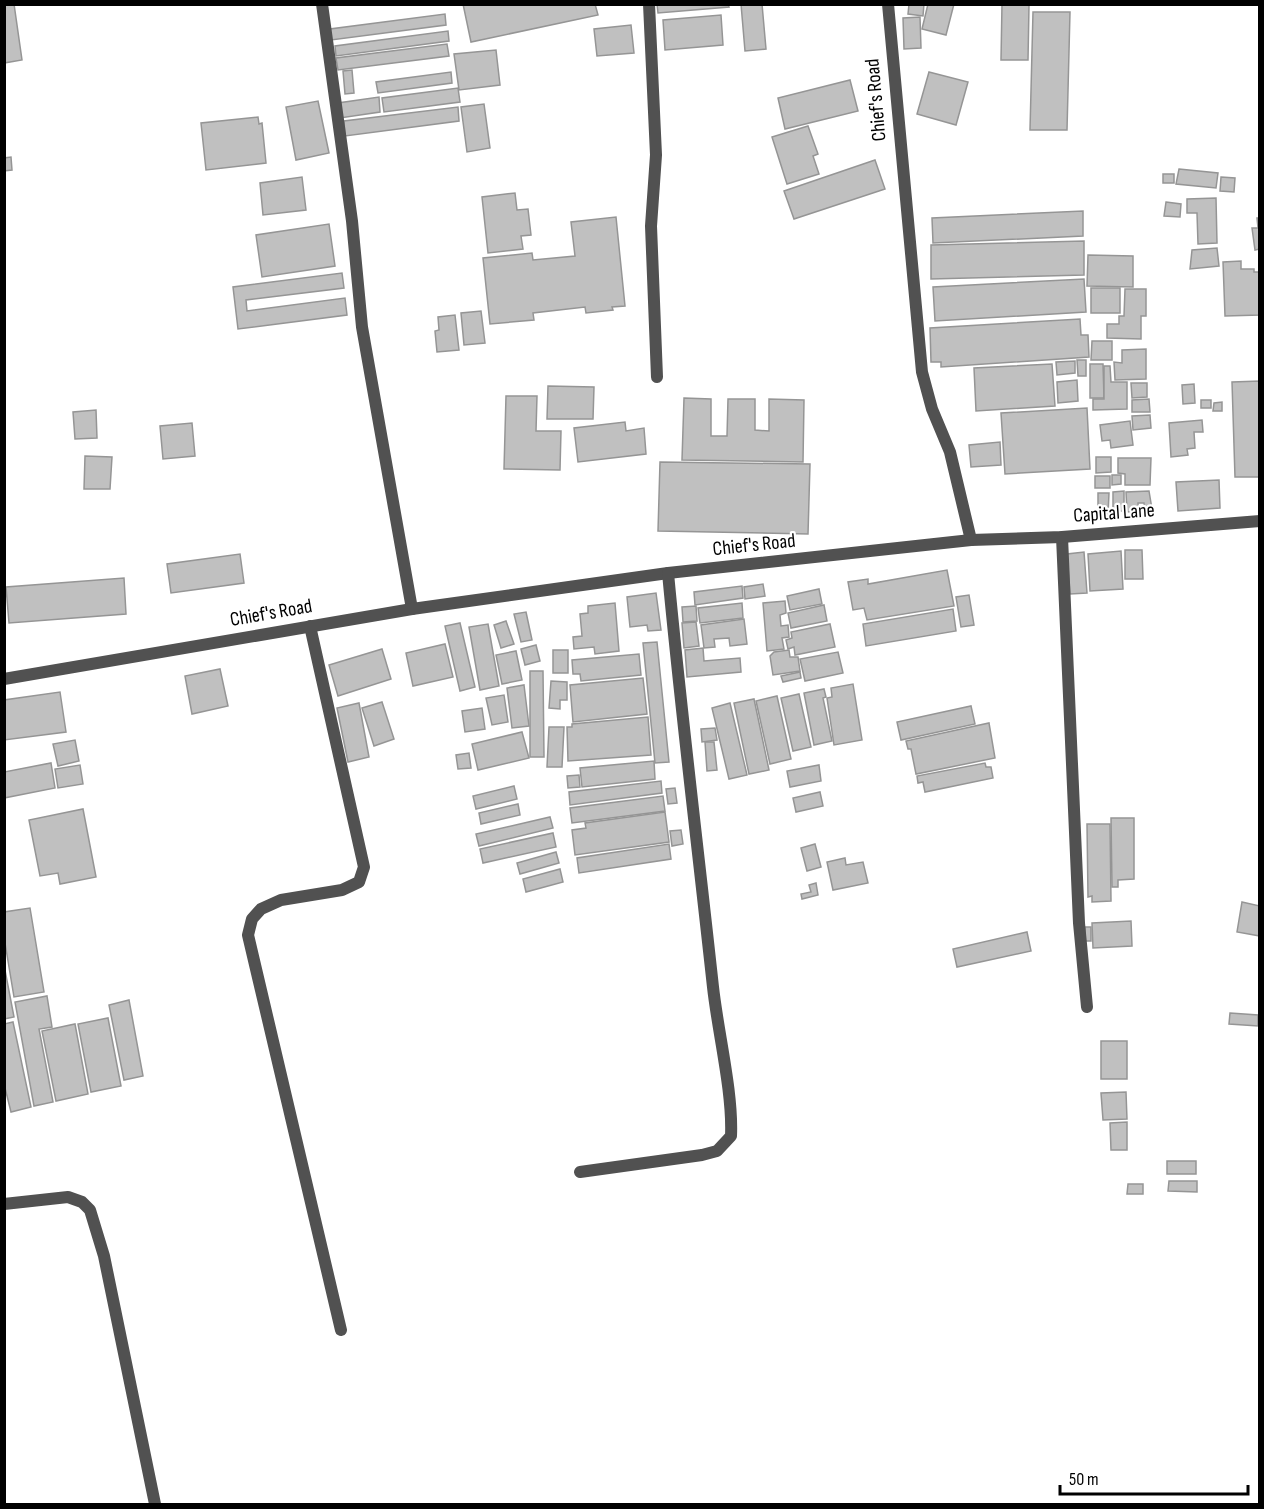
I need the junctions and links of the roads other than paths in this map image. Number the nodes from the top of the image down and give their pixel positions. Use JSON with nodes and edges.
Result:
{"nodes":[{"id":1,"x":322,"y":4,"type":"edge"},
{"id":2,"x":649,"y":4,"type":"edge"},
{"id":3,"x":888,"y":4,"type":"edge"},
{"id":4,"x":657,"y":377,"type":"dead end"},
{"id":5,"x":1260,"y":521,"type":"edge"},
{"id":6,"x":1062,"y":537,"type":"junction"},
{"id":7,"x":971,"y":540,"type":"junction"},
{"id":8,"x":668,"y":573,"type":"junction"},
{"id":9,"x":412,"y":609,"type":"junction"},
{"id":10,"x":310,"y":626,"type":"junction"},
{"id":11,"x":4,"y":679,"type":"edge"},
{"id":12,"x":1087,"y":1007,"type":"dead end"},
{"id":13,"x":580,"y":1172,"type":"dead end"},
{"id":14,"x":4,"y":1204,"type":"edge"},
{"id":15,"x":341,"y":1330,"type":"dead end"},
{"id":16,"x":155,"y":1504,"type":"edge"}],
"edges":[{"from":1,"to":9,"type":"street"},
{"from":2,"to":4,"type":"street"},
{"from":3,"to":7,"type":"street","name":"Chief's Road"},
{"from":5,"to":6,"type":"street","name":"Capital Lane"},
{"from":6,"to":7,"type":"street","name":"Capital Lane"},
{"from":6,"to":12,"type":"street"},
{"from":7,"to":8,"type":"street","name":"Chief's Road"},
{"from":8,"to":9,"type":"street","name":"Chief's Road"},
{"from":8,"to":13,"type":"street"},
{"from":9,"to":10,"type":"street","name":"Chief's Road"},
{"from":10,"to":11,"type":"street","name":"Chief's Road"},
{"from":10,"to":15,"type":"street"},
{"from":14,"to":16,"type":"street"}]}
